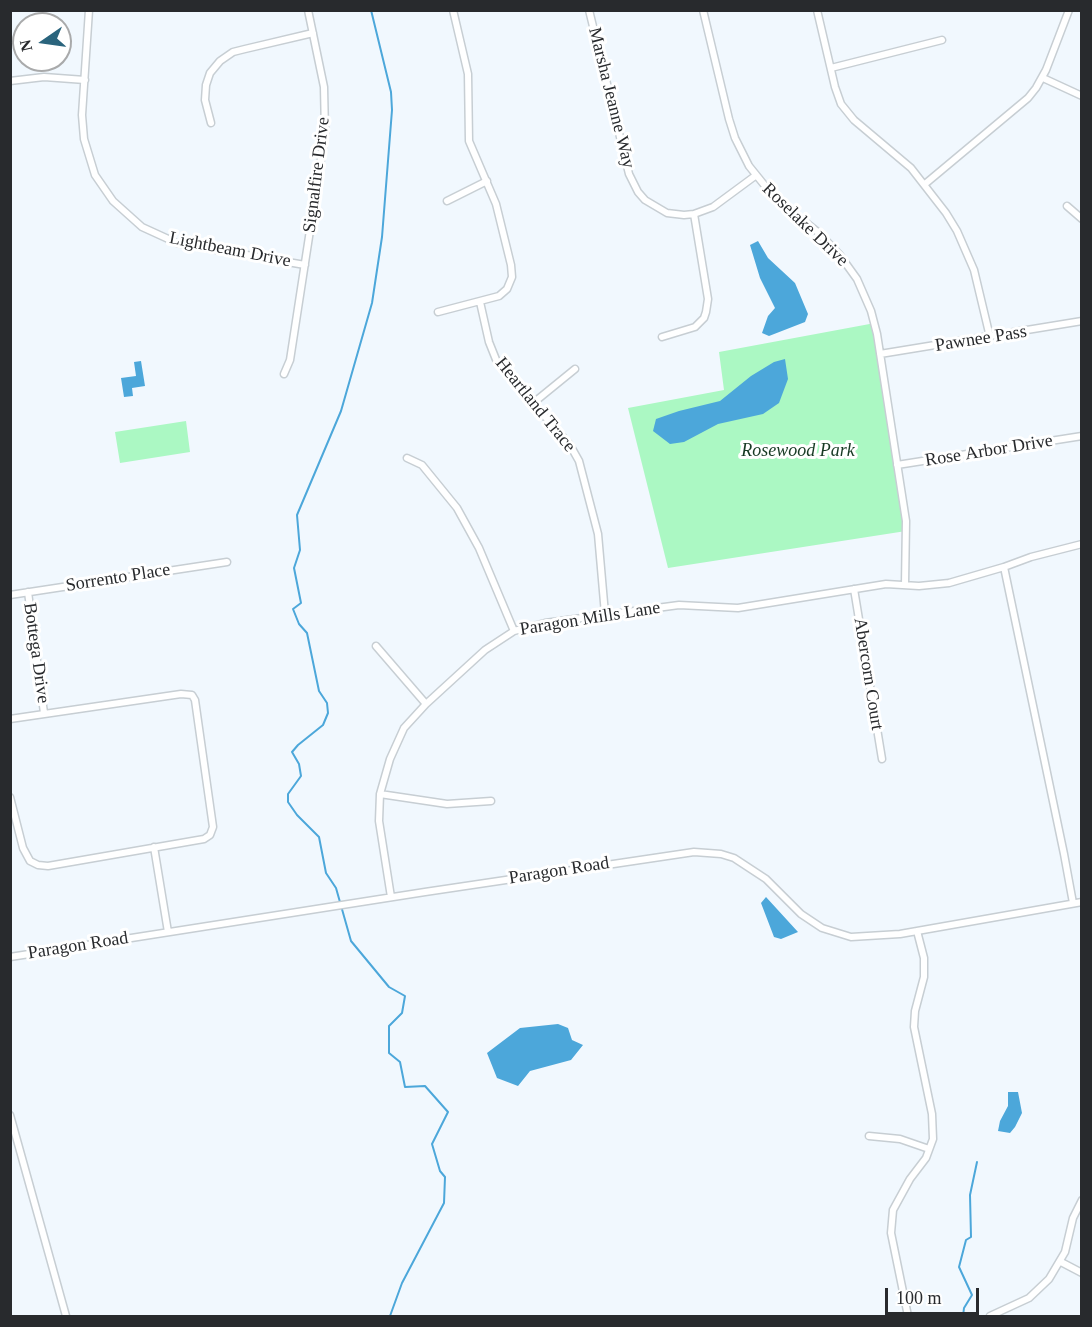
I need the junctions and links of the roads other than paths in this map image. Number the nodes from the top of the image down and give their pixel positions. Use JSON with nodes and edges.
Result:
{"nodes":[{"id":1,"x":88,"y":10,"type":"edge"},
{"id":2,"x":308,"y":10,"type":"edge"},
{"id":3,"x":453,"y":10,"type":"edge"},
{"id":4,"x":589,"y":10,"type":"edge"},
{"id":5,"x":703,"y":10,"type":"edge"},
{"id":6,"x":817,"y":10,"type":"edge"},
{"id":7,"x":1069,"y":10,"type":"edge"},
{"id":8,"x":314,"y":33,"type":"junction"},
{"id":9,"x":942,"y":40,"type":"dead end"},
{"id":10,"x":831,"y":68,"type":"junction"},
{"id":11,"x":1043,"y":78,"type":"junction"},
{"id":12,"x":85,"y":80,"type":"junction"},
{"id":13,"x":10,"y":81,"type":"edge"},
{"id":14,"x":1082,"y":96,"type":"edge"},
{"id":15,"x":211,"y":123,"type":"dead end"},
{"id":16,"x":755,"y":176,"type":"junction"},
{"id":17,"x":487,"y":181,"type":"junction"},
{"id":18,"x":925,"y":183,"type":"junction"},
{"id":19,"x":447,"y":201,"type":"dead end"},
{"id":20,"x":1067,"y":206,"type":"dead end"},
{"id":21,"x":694,"y":214,"type":"junction"},
{"id":22,"x":1082,"y":219,"type":"edge"},
{"id":23,"x":305,"y":265,"type":"junction"},
{"id":24,"x":480,"y":302,"type":"junction"},
{"id":25,"x":438,"y":312,"type":"dead end"},
{"id":26,"x":1082,"y":321,"type":"edge"},
{"id":27,"x":662,"y":337,"type":"dead end"},
{"id":28,"x":990,"y":337,"type":"junction"},
{"id":29,"x":880,"y":354,"type":"junction"},
{"id":30,"x":575,"y":369,"type":"dead end"},
{"id":31,"x":284,"y":374,"type":"dead end"},
{"id":32,"x":532,"y":404,"type":"junction"},
{"id":33,"x":1082,"y":436,"type":"edge"},
{"id":34,"x":407,"y":458,"type":"dead end"},
{"id":35,"x":897,"y":465,"type":"junction"},
{"id":36,"x":1082,"y":544,"type":"edge"},
{"id":37,"x":227,"y":562,"type":"dead end"},
{"id":38,"x":1004,"y":567,"type":"junction"},
{"id":39,"x":905,"y":585,"type":"junction"},
{"id":40,"x":854,"y":589,"type":"junction"},
{"id":41,"x":28,"y":592,"type":"junction"},
{"id":42,"x":10,"y":595,"type":"edge"},
{"id":43,"x":605,"y":614,"type":"junction"},
{"id":44,"x":514,"y":631,"type":"junction"},
{"id":45,"x":376,"y":646,"type":"dead end"},
{"id":46,"x":426,"y":704,"type":"junction"},
{"id":47,"x":44,"y":713,"type":"junction"},
{"id":48,"x":10,"y":719,"type":"edge"},
{"id":49,"x":882,"y":759,"type":"dead end"},
{"id":50,"x":380,"y":794,"type":"junction"},
{"id":51,"x":10,"y":797,"type":"edge"},
{"id":52,"x":491,"y":801,"type":"dead end"},
{"id":53,"x":154,"y":847,"type":"junction"},
{"id":54,"x":391,"y":897,"type":"junction"},
{"id":55,"x":1082,"y":902,"type":"edge"},
{"id":56,"x":1073,"y":903,"type":"junction"},
{"id":57,"x":917,"y":931,"type":"junction"},
{"id":58,"x":168,"y":932,"type":"junction"},
{"id":59,"x":10,"y":957,"type":"edge"},
{"id":60,"x":10,"y":1115,"type":"edge"},
{"id":61,"x":869,"y":1136,"type":"dead end"},
{"id":62,"x":929,"y":1149,"type":"junction"},
{"id":63,"x":1082,"y":1200,"type":"edge"},
{"id":64,"x":1061,"y":1262,"type":"junction"},
{"id":65,"x":1082,"y":1273,"type":"edge"},
{"id":66,"x":1002,"y":1315,"type":"edge"},
{"id":67,"x":66,"y":1317,"type":"edge"},
{"id":68,"x":908,"y":1317,"type":"edge"},
{"id":69,"x":990,"y":1317,"type":"edge"}],
"edges":[{"from":1,"to":12,"type":"street","name":"Lightbeam Drive"},
{"from":2,"to":8,"type":"street","name":"Signalfire Drive"},
{"from":3,"to":17,"type":"street"},
{"from":4,"to":21,"type":"street","name":"Marsha Jeanne Way"},
{"from":5,"to":16,"type":"street","name":"Roselake Drive"},
{"from":6,"to":10,"type":"street"},
{"from":7,"to":11,"type":"street"},
{"from":8,"to":15,"type":"street"},
{"from":8,"to":23,"type":"street","name":"Signalfire Drive"},
{"from":9,"to":10,"type":"street"},
{"from":10,"to":18,"type":"street"},
{"from":11,"to":14,"type":"street"},
{"from":11,"to":18,"type":"street"},
{"from":12,"to":13,"type":"street"},
{"from":12,"to":23,"type":"street","name":"Lightbeam Drive"},
{"from":16,"to":21,"type":"street"},
{"from":16,"to":29,"type":"street","name":"Roselake Drive"},
{"from":17,"to":19,"type":"street"},
{"from":17,"to":24,"type":"street"},
{"from":18,"to":28,"type":"street"},
{"from":20,"to":22,"type":"street"},
{"from":21,"to":27,"type":"street"},
{"from":23,"to":31,"type":"street","name":"Signalfire Drive"},
{"from":24,"to":25,"type":"street"},
{"from":24,"to":32,"type":"street","name":"Heartland Trace"},
{"from":26,"to":28,"type":"street","name":"Pawnee Pass"},
{"from":28,"to":29,"type":"street","name":"Pawnee Pass"},
{"from":29,"to":35,"type":"street","name":"Roselake Drive"},
{"from":30,"to":32,"type":"street"},
{"from":32,"to":43,"type":"street","name":"Heartland Trace"},
{"from":33,"to":35,"type":"street","name":"Rose Arbor Drive"},
{"from":34,"to":44,"type":"street"},
{"from":35,"to":39,"type":"street","name":"Roselake Drive"},
{"from":36,"to":38,"type":"street","name":"Paragon Mills Lane"},
{"from":37,"to":41,"type":"street","name":"Sorrento Place"},
{"from":38,"to":39,"type":"street","name":"Paragon Mills Lane"},
{"from":38,"to":56,"type":"street"},
{"from":39,"to":40,"type":"street","name":"Paragon Mills Lane"},
{"from":40,"to":43,"type":"street","name":"Paragon Mills Lane"},
{"from":40,"to":49,"type":"street","name":"Abercorn Court"},
{"from":41,"to":42,"type":"street","name":"Sorrento Place"},
{"from":41,"to":47,"type":"street","name":"Bottega Drive"},
{"from":43,"to":44,"type":"street","name":"Paragon Mills Lane"},
{"from":44,"to":46,"type":"street","name":"Paragon Mills Lane"},
{"from":45,"to":46,"type":"street"},
{"from":46,"to":50,"type":"street","name":"Paragon Mills Lane"},
{"from":47,"to":48,"type":"street"},
{"from":47,"to":53,"type":"street"},
{"from":50,"to":52,"type":"street"},
{"from":50,"to":54,"type":"street","name":"Paragon Mills Lane"},
{"from":51,"to":53,"type":"street"},
{"from":53,"to":58,"type":"street"},
{"from":54,"to":57,"type":"street","name":"Paragon Road"},
{"from":54,"to":58,"type":"street","name":"Paragon Road"},
{"from":55,"to":56,"type":"street","name":"Paragon Road"},
{"from":56,"to":57,"type":"street","name":"Paragon Road"},
{"from":57,"to":62,"type":"street"},
{"from":58,"to":59,"type":"street","name":"Paragon Road"},
{"from":60,"to":67,"type":"street"},
{"from":61,"to":62,"type":"street"},
{"from":62,"to":68,"type":"street"},
{"from":63,"to":64,"type":"street"},
{"from":64,"to":65,"type":"street"},
{"from":64,"to":66,"type":"street"},
{"from":66,"to":69,"type":"street"}]}
